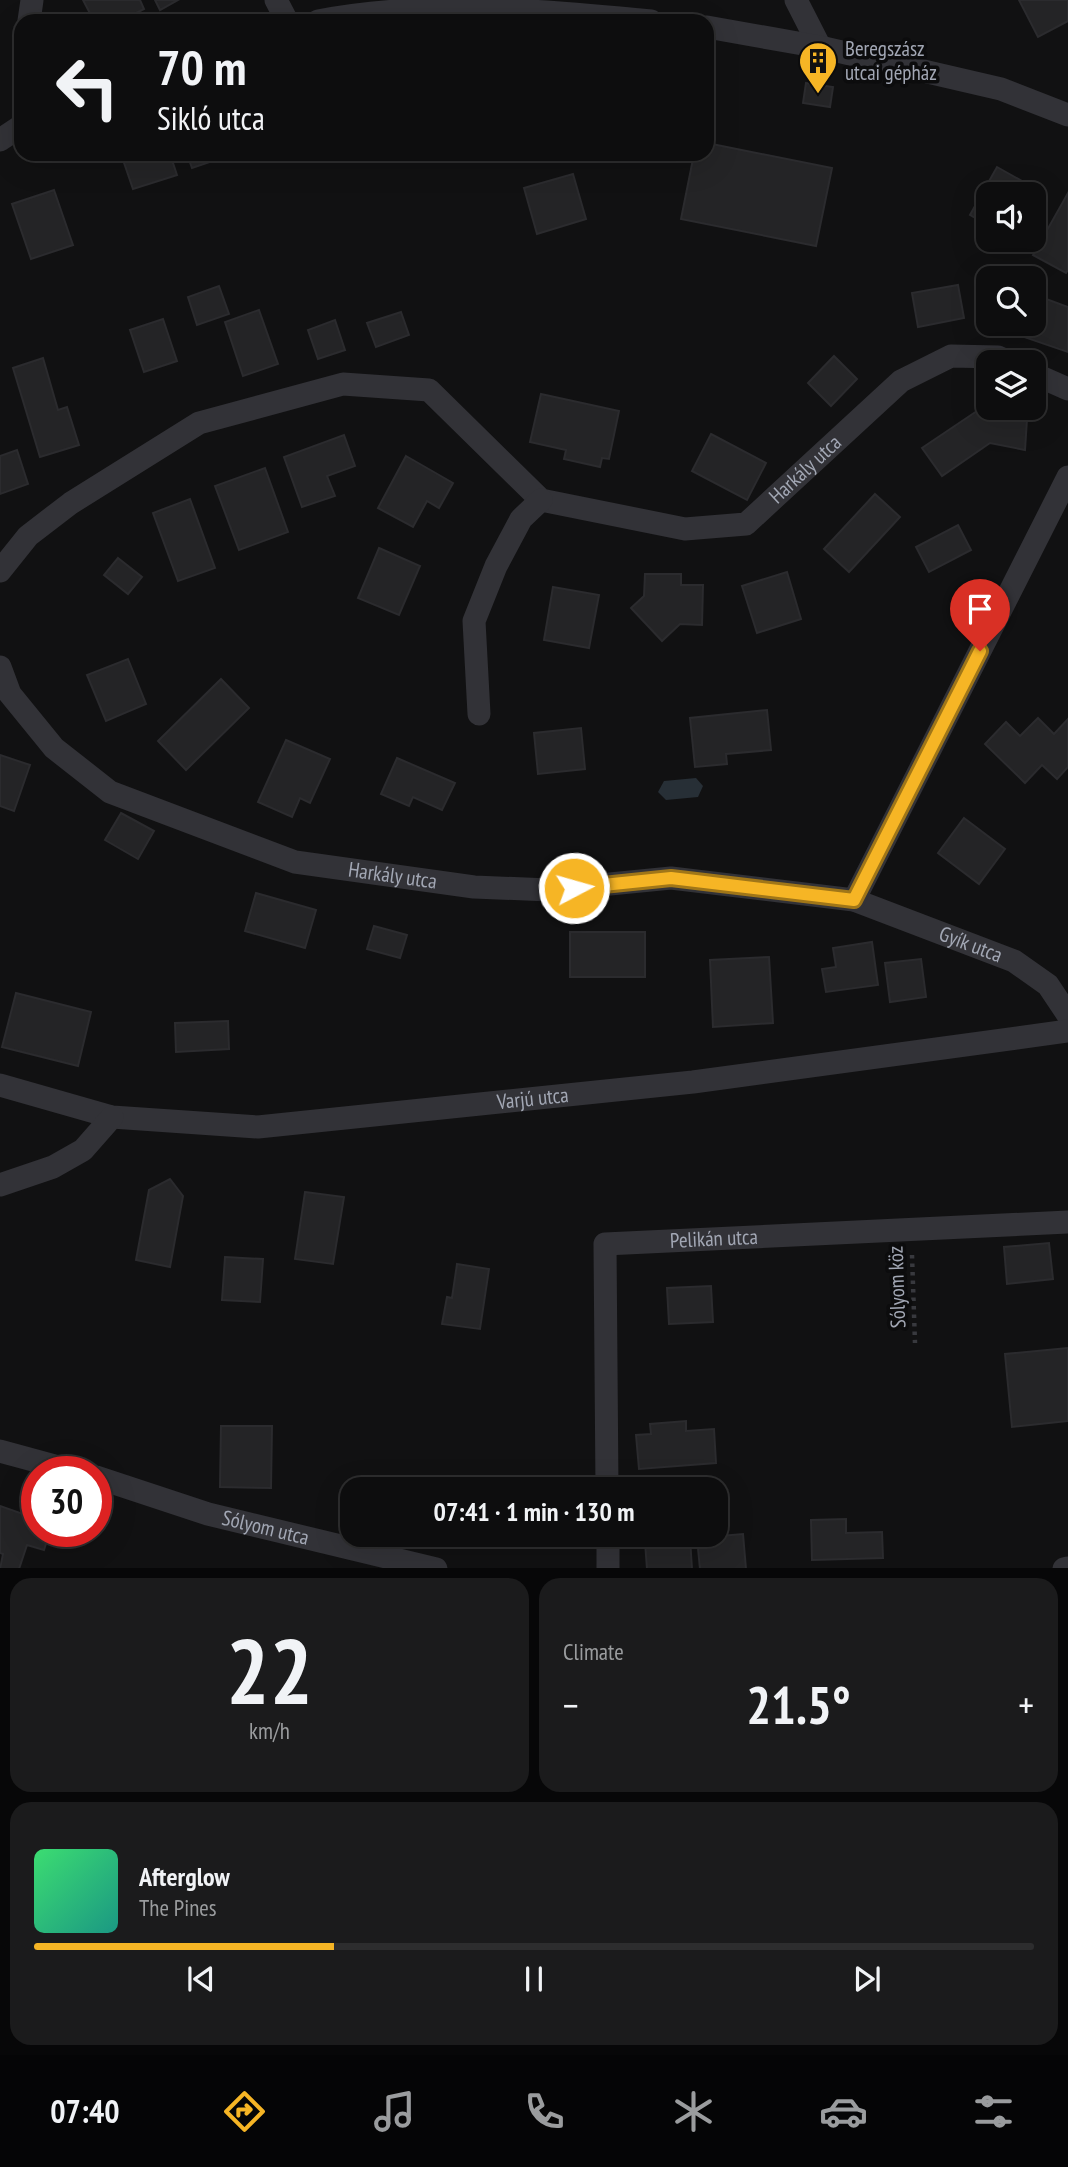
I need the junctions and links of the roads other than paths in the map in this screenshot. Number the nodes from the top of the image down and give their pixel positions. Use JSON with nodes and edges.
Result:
{"nodes":[{"id":1,"x":796,"y":0,"type":"edge"},
{"id":2,"x":354,"y":14,"type":"edge"},
{"id":3,"x":569,"y":14,"type":"edge"},
{"id":4,"x":714,"y":28,"type":"edge"},
{"id":5,"x":820,"y":47,"type":"junction"},
{"id":6,"x":1068,"y":115,"type":"edge"},
{"id":7,"x":976,"y":357,"type":"edge"},
{"id":8,"x":1046,"y":379,"type":"edge"},
{"id":9,"x":1068,"y":389,"type":"edge"},
{"id":10,"x":1068,"y":477,"type":"edge"},
{"id":11,"x":541,"y":500,"type":"junction"},
{"id":12,"x":0,"y":571,"type":"edge"},
{"id":13,"x":0,"y":667,"type":"edge"},
{"id":14,"x":479,"y":714,"type":"dead end"},
{"id":15,"x":854,"y":900,"type":"junction"},
{"id":16,"x":1068,"y":1015,"type":"edge"},
{"id":17,"x":1068,"y":1031,"type":"edge"},
{"id":18,"x":0,"y":1085,"type":"edge"},
{"id":19,"x":112,"y":1117,"type":"junction"},
{"id":20,"x":0,"y":1185,"type":"edge"},
{"id":21,"x":1068,"y":1222,"type":"edge"},
{"id":22,"x":0,"y":1451,"type":"edge"},
{"id":23,"x":21,"y":1457,"type":"edge"},
{"id":24,"x":607,"y":1477,"type":"edge"},
{"id":25,"x":112,"y":1482,"type":"edge"},
{"id":26,"x":608,"y":1547,"type":"edge"},
{"id":27,"x":432,"y":1568,"type":"edge"},
{"id":28,"x":608,"y":1568,"type":"edge"}],
"edges":[{"from":1,"to":5,"type":"street"},
{"from":2,"to":3,"type":"street"},
{"from":4,"to":5,"type":"street"},
{"from":5,"to":6,"type":"street"},
{"from":7,"to":11,"type":"street","name":"Harkály utca"},
{"from":8,"to":9,"type":"street"},
{"from":10,"to":15,"type":"street"},
{"from":11,"to":12,"type":"street"},
{"from":11,"to":14,"type":"street"},
{"from":13,"to":15,"type":"street","name":"Harkály utca"},
{"from":15,"to":16,"type":"street","name":"Gyík utca"},
{"from":17,"to":19,"type":"street","name":"Varjú utca"},
{"from":18,"to":19,"type":"street","name":"Varjú utca"},
{"from":19,"to":20,"type":"street"},
{"from":21,"to":24,"type":"street","name":"Pelikán utca"},
{"from":22,"to":23,"type":"street"},
{"from":25,"to":27,"type":"street","name":"Sólyom utca"},
{"from":26,"to":28,"type":"street"}]}
